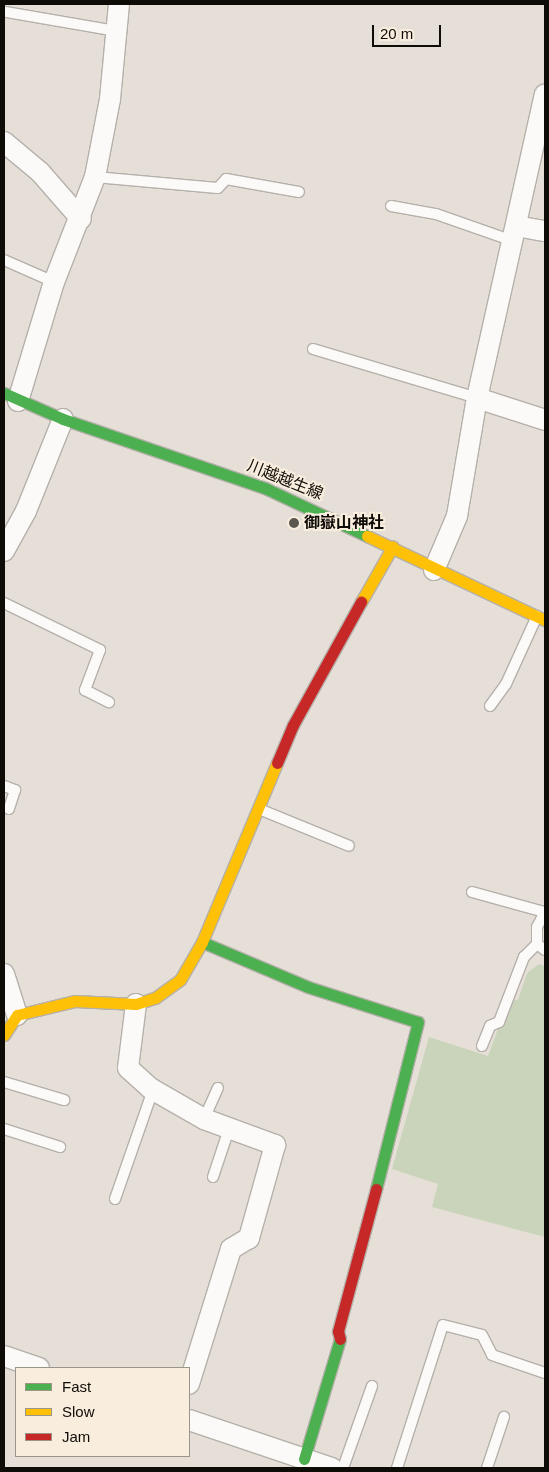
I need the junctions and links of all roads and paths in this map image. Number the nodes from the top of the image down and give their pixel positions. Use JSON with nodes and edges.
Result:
{"nodes":[{"id":1,"x":119,"y":4,"type":"edge"},
{"id":2,"x":6,"y":12,"type":"dead end"},
{"id":3,"x":116,"y":31,"type":"junction"},
{"id":4,"x":545,"y":95,"type":"edge"},
{"id":5,"x":4,"y":142,"type":"edge"},
{"id":6,"x":95,"y":177,"type":"junction"},
{"id":7,"x":299,"y":192,"type":"dead end"},
{"id":8,"x":391,"y":206,"type":"dead end"},
{"id":9,"x":81,"y":218,"type":"junction"},
{"id":10,"x":545,"y":231,"type":"edge"},
{"id":11,"x":514,"y":233,"type":"junction"},
{"id":12,"x":4,"y":260,"type":"edge"},
{"id":13,"x":54,"y":282,"type":"junction"},
{"id":14,"x":313,"y":349,"type":"dead end"},
{"id":15,"x":11,"y":397,"type":"edge"},
{"id":16,"x":477,"y":398,"type":"junction"},
{"id":17,"x":63,"y":419,"type":"junction"},
{"id":18,"x":545,"y":420,"type":"edge"},
{"id":19,"x":393,"y":546,"type":"junction"},
{"id":20,"x":4,"y":551,"type":"edge"},
{"id":21,"x":434,"y":570,"type":"junction"},
{"id":22,"x":4,"y":603,"type":"edge"},
{"id":23,"x":541,"y":618,"type":"edge"},
{"id":24,"x":109,"y":702,"type":"dead end"},
{"id":25,"x":490,"y":706,"type":"dead end"},
{"id":26,"x":4,"y":786,"type":"edge"},
{"id":27,"x":9,"y":809,"type":"dead end"},
{"id":28,"x":258,"y":809,"type":"junction"},
{"id":29,"x":349,"y":846,"type":"dead end"},
{"id":30,"x":472,"y":892,"type":"dead end"},
{"id":31,"x":545,"y":912,"type":"edge"},
{"id":32,"x":202,"y":942,"type":"junction"},
{"id":33,"x":541,"y":947,"type":"edge"},
{"id":34,"x":4,"y":974,"type":"edge"},
{"id":35,"x":136,"y":1004,"type":"junction"},
{"id":36,"x":17,"y":1015,"type":"junction"},
{"id":37,"x":4,"y":1035,"type":"edge"},
{"id":38,"x":482,"y":1046,"type":"dead end"},
{"id":39,"x":4,"y":1082,"type":"edge"},
{"id":40,"x":218,"y":1088,"type":"dead end"},
{"id":41,"x":153,"y":1090,"type":"junction"},
{"id":42,"x":64,"y":1100,"type":"dead end"},
{"id":43,"x":204,"y":1119,"type":"junction"},
{"id":44,"x":4,"y":1129,"type":"edge"},
{"id":45,"x":229,"y":1129,"type":"junction"},
{"id":46,"x":60,"y":1147,"type":"dead end"},
{"id":47,"x":214,"y":1177,"type":"dead end"},
{"id":48,"x":116,"y":1199,"type":"dead end"},
{"id":49,"x":4,"y":1356,"type":"edge"},
{"id":50,"x":36,"y":1367,"type":"edge"},
{"id":51,"x":545,"y":1372,"type":"edge"},
{"id":52,"x":190,"y":1381,"type":"edge"},
{"id":53,"x":372,"y":1386,"type":"dead end"},
{"id":54,"x":504,"y":1417,"type":"dead end"},
{"id":55,"x":190,"y":1420,"type":"edge"},
{"id":56,"x":304,"y":1459,"type":"junction"},
{"id":57,"x":332,"y":1468,"type":"edge"},
{"id":58,"x":343,"y":1468,"type":"edge"},
{"id":59,"x":397,"y":1468,"type":"edge"},
{"id":60,"x":487,"y":1468,"type":"edge"}],
"edges":[{"from":1,"to":3,"type":"street"},
{"from":2,"to":3,"type":"lane"},
{"from":3,"to":6,"type":"street"},
{"from":4,"to":11,"type":"street"},
{"from":5,"to":9,"type":"street"},
{"from":6,"to":7,"type":"lane"},
{"from":6,"to":9,"type":"street"},
{"from":8,"to":11,"type":"lane"},
{"from":9,"to":13,"type":"street"},
{"from":10,"to":11,"type":"street"},
{"from":11,"to":16,"type":"street"},
{"from":12,"to":13,"type":"lane"},
{"from":13,"to":15,"type":"street"},
{"from":14,"to":16,"type":"lane"},
{"from":15,"to":17,"type":"street","name":"川越越生線"},
{"from":16,"to":18,"type":"street"},
{"from":16,"to":21,"type":"street"},
{"from":17,"to":19,"type":"street","name":"川越越生線"},
{"from":17,"to":20,"type":"street"},
{"from":19,"to":21,"type":"street","name":"川越越生線"},
{"from":19,"to":28,"type":"street"},
{"from":21,"to":23,"type":"street","name":"川越越生線"},
{"from":22,"to":24,"type":"lane"},
{"from":23,"to":25,"type":"lane"},
{"from":26,"to":27,"type":"lane"},
{"from":28,"to":29,"type":"lane"},
{"from":28,"to":32,"type":"street"},
{"from":30,"to":31,"type":"lane"},
{"from":31,"to":33,"type":"lane"},
{"from":32,"to":35,"type":"street"},
{"from":32,"to":56,"type":"street"},
{"from":33,"to":38,"type":"lane"},
{"from":34,"to":36,"type":"street"},
{"from":35,"to":36,"type":"street"},
{"from":35,"to":41,"type":"street"},
{"from":36,"to":37,"type":"street"},
{"from":39,"to":42,"type":"lane"},
{"from":40,"to":43,"type":"lane"},
{"from":41,"to":43,"type":"street"},
{"from":41,"to":48,"type":"lane"},
{"from":43,"to":45,"type":"street"},
{"from":44,"to":46,"type":"lane"},
{"from":45,"to":47,"type":"lane"},
{"from":45,"to":52,"type":"street"},
{"from":49,"to":50,"type":"street"},
{"from":51,"to":59,"type":"lane"},
{"from":53,"to":58,"type":"lane"},
{"from":54,"to":60,"type":"lane"},
{"from":55,"to":56,"type":"street"},
{"from":56,"to":57,"type":"street"}]}
